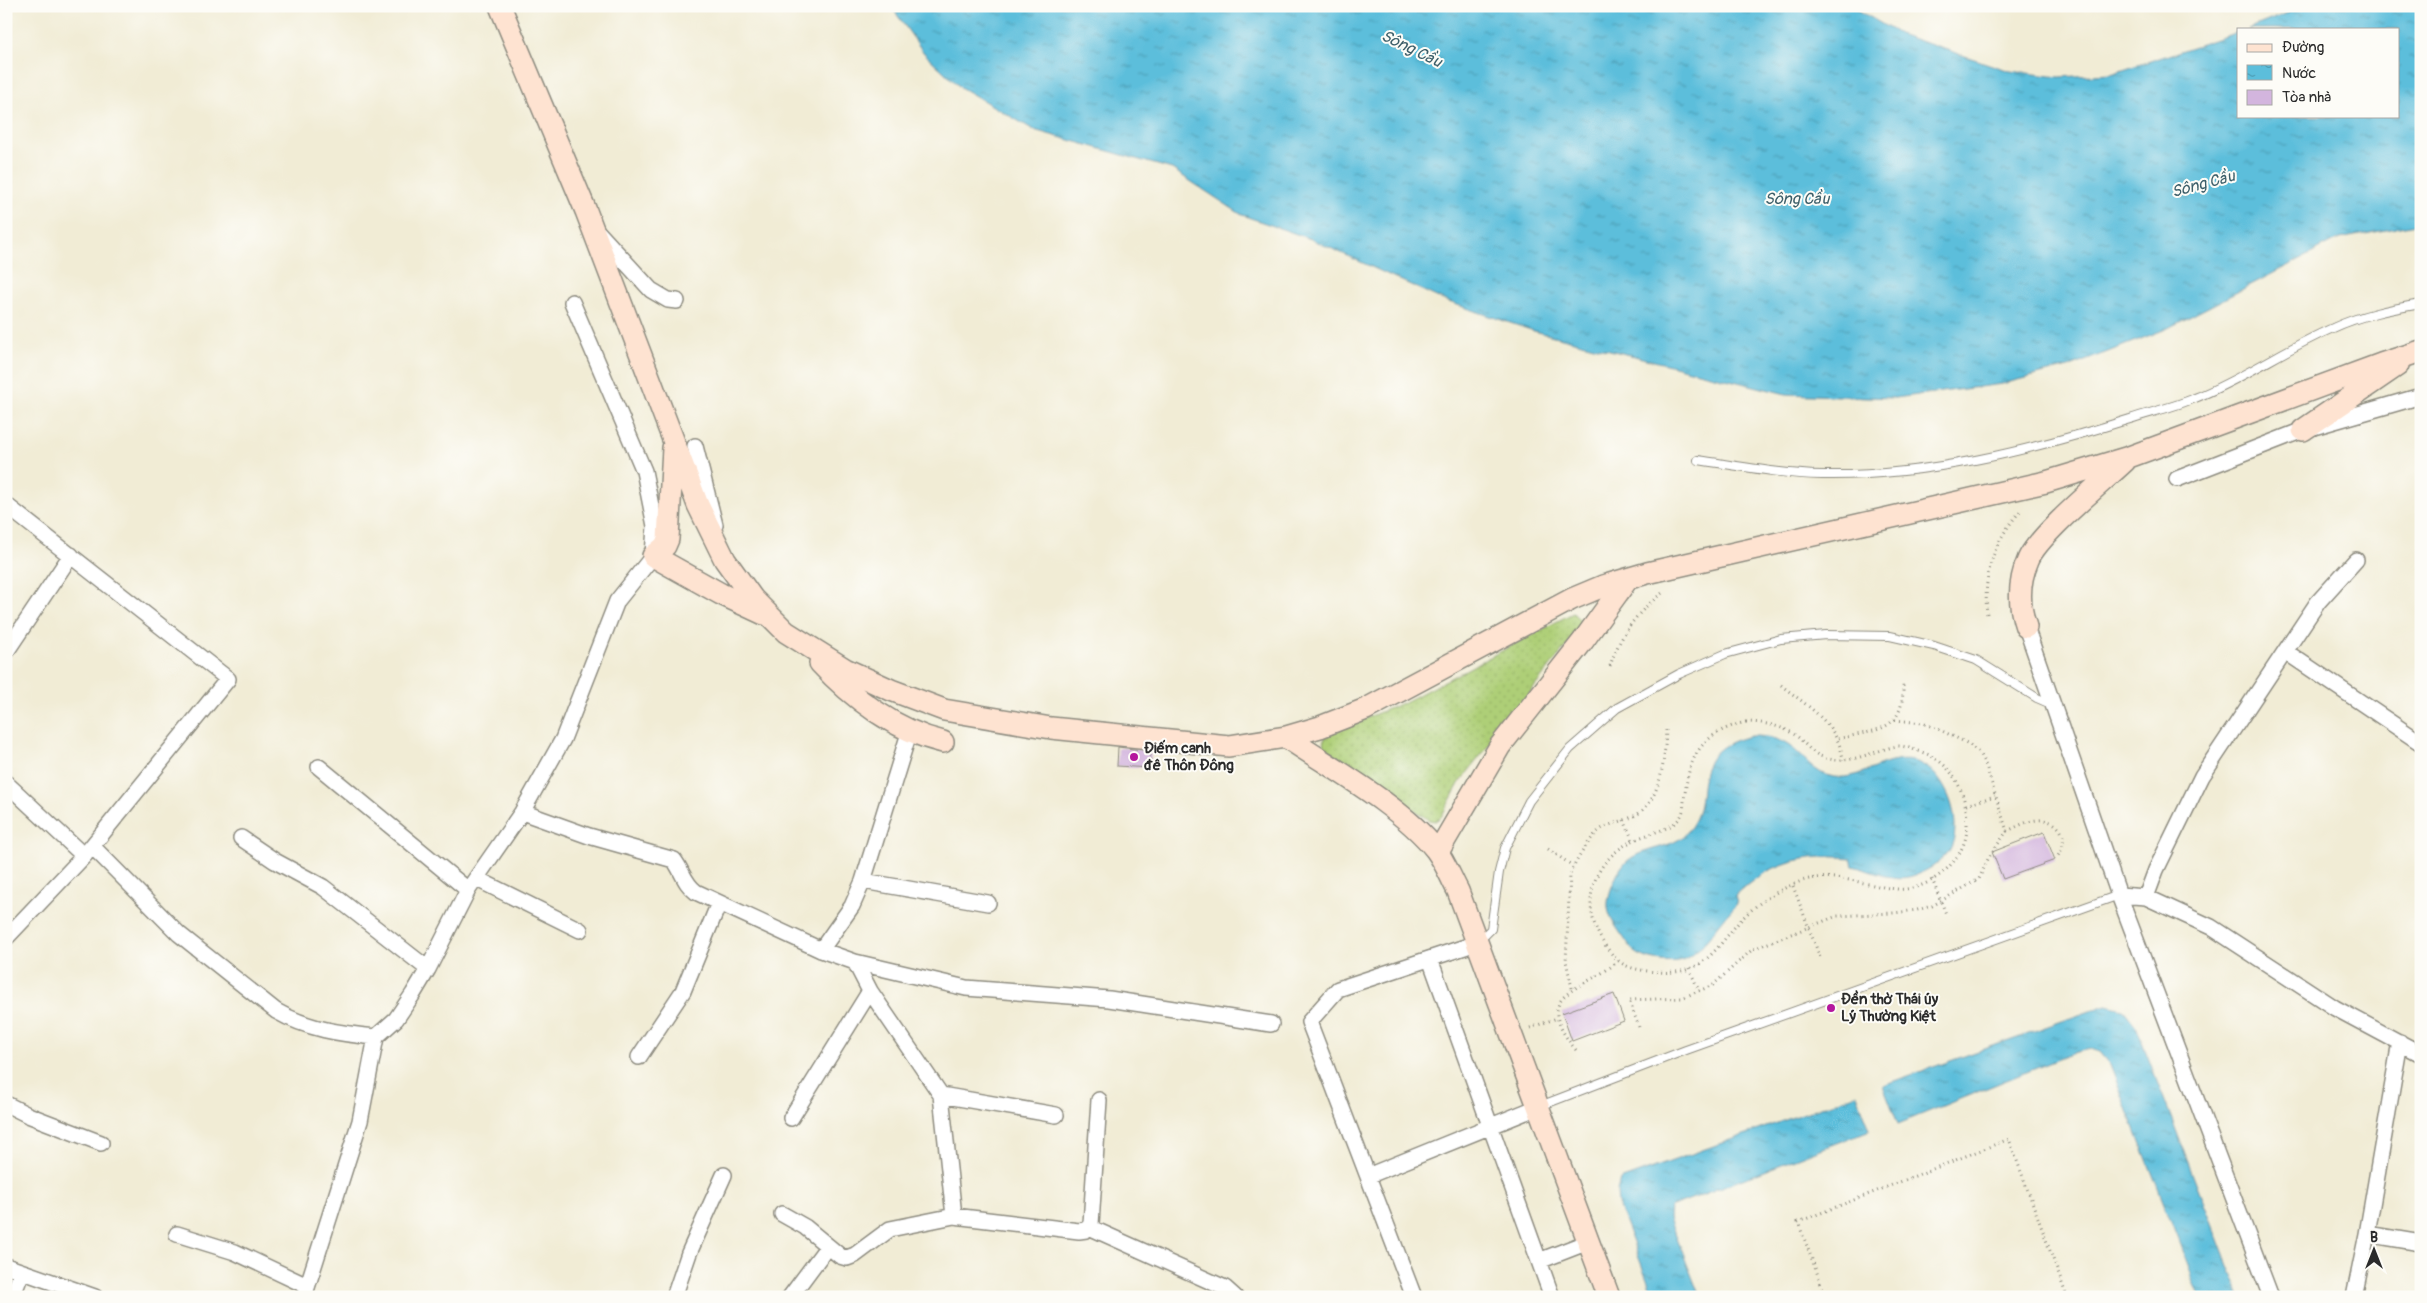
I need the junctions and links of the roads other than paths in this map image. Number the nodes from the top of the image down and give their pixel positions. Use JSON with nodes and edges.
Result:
{"nodes":[{"id":1,"x":500,"y":6,"type":"edge"},
{"id":2,"x":592,"y":227,"type":"junction"},
{"id":3,"x":677,"y":301,"type":"dead end"},
{"id":4,"x":572,"y":302,"type":"dead end"},
{"id":5,"x":2421,"y":304,"type":"edge"},
{"id":6,"x":2417,"y":352,"type":"edge"},
{"id":7,"x":2421,"y":396,"type":"edge"},
{"id":8,"x":2303,"y":430,"type":"junction"},
{"id":9,"x":674,"y":442,"type":"junction"},
{"id":10,"x":695,"y":446,"type":"dead end"},
{"id":11,"x":2129,"y":458,"type":"junction"},
{"id":12,"x":1698,"y":460,"type":"dead end"},
{"id":13,"x":2177,"y":480,"type":"dead end"},
{"id":14,"x":6,"y":505,"type":"edge"},
{"id":15,"x":71,"y":555,"type":"junction"},
{"id":16,"x":653,"y":556,"type":"junction"},
{"id":17,"x":725,"y":560,"type":"junction"},
{"id":18,"x":2356,"y":560,"type":"dead end"},
{"id":19,"x":1627,"y":580,"type":"junction"},
{"id":20,"x":768,"y":616,"type":"junction"},
{"id":21,"x":2026,"y":627,"type":"joint"},
{"id":22,"x":800,"y":640,"type":"junction"},
{"id":23,"x":6,"y":652,"type":"edge"},
{"id":24,"x":2286,"y":652,"type":"junction"},
{"id":25,"x":2055,"y":706,"type":"junction"},
{"id":26,"x":910,"y":730,"type":"junction"},
{"id":27,"x":1286,"y":737,"type":"junction"},
{"id":28,"x":943,"y":742,"type":"dead end"},
{"id":29,"x":2421,"y":743,"type":"edge"},
{"id":30,"x":319,"y":767,"type":"dead end"},
{"id":31,"x":6,"y":783,"type":"edge"},
{"id":32,"x":522,"y":812,"type":"junction"},
{"id":33,"x":241,"y":838,"type":"dead end"},
{"id":34,"x":88,"y":851,"type":"junction"},
{"id":35,"x":1438,"y":852,"type":"junction"},
{"id":36,"x":863,"y":881,"type":"junction"},
{"id":37,"x":472,"y":884,"type":"junction"},
{"id":38,"x":2119,"y":895,"type":"junction"},
{"id":39,"x":2146,"y":897,"type":"junction"},
{"id":40,"x":719,"y":903,"type":"junction"},
{"id":41,"x":988,"y":903,"type":"dead end"},
{"id":42,"x":580,"y":930,"type":"dead end"},
{"id":43,"x":6,"y":938,"type":"edge"},
{"id":44,"x":1477,"y":943,"type":"junction"},
{"id":45,"x":821,"y":950,"type":"junction"},
{"id":46,"x":1430,"y":959,"type":"junction"},
{"id":47,"x":855,"y":962,"type":"junction"},
{"id":48,"x":428,"y":969,"type":"junction"},
{"id":49,"x":870,"y":991,"type":"junction"},
{"id":50,"x":1271,"y":1024,"type":"dead end"},
{"id":51,"x":376,"y":1037,"type":"junction"},
{"id":52,"x":2400,"y":1042,"type":"junction"},
{"id":53,"x":2421,"y":1054,"type":"edge"},
{"id":54,"x":639,"y":1057,"type":"dead end"},
{"id":55,"x":941,"y":1095,"type":"junction"},
{"id":56,"x":1099,"y":1100,"type":"dead end"},
{"id":57,"x":6,"y":1104,"type":"edge"},
{"id":58,"x":1538,"y":1107,"type":"junction"},
{"id":59,"x":1056,"y":1115,"type":"dead end"},
{"id":60,"x":791,"y":1118,"type":"dead end"},
{"id":61,"x":1490,"y":1126,"type":"junction"},
{"id":62,"x":101,"y":1143,"type":"dead end"},
{"id":63,"x":724,"y":1175,"type":"dead end"},
{"id":64,"x":1370,"y":1175,"type":"junction"},
{"id":65,"x":782,"y":1214,"type":"dead end"},
{"id":66,"x":954,"y":1216,"type":"junction"},
{"id":67,"x":1089,"y":1227,"type":"junction"},
{"id":68,"x":177,"y":1234,"type":"dead end"},
{"id":69,"x":2367,"y":1234,"type":"junction"},
{"id":70,"x":1588,"y":1242,"type":"junction"},
{"id":71,"x":2421,"y":1243,"type":"edge"},
{"id":72,"x":828,"y":1246,"type":"junction"},
{"id":73,"x":1539,"y":1261,"type":"junction"},
{"id":74,"x":6,"y":1266,"type":"edge"},
{"id":75,"x":22,"y":1272,"type":"junction"},
{"id":76,"x":305,"y":1291,"type":"edge"},
{"id":77,"x":12,"y":1297,"type":"edge"},
{"id":78,"x":96,"y":1297,"type":"edge"},
{"id":79,"x":674,"y":1297,"type":"edge"},
{"id":80,"x":790,"y":1297,"type":"edge"},
{"id":81,"x":1235,"y":1297,"type":"edge"},
{"id":82,"x":1414,"y":1297,"type":"edge"},
{"id":83,"x":1552,"y":1297,"type":"edge"},
{"id":84,"x":1609,"y":1297,"type":"edge"},
{"id":85,"x":2271,"y":1297,"type":"edge"},
{"id":86,"x":2354,"y":1297,"type":"edge"}],
"edges":[{"from":1,"to":2,"type":"main road"},
{"from":2,"to":3,"type":"street"},
{"from":2,"to":9,"type":"main road"},
{"from":4,"to":16,"type":"street"},
{"from":5,"to":12,"type":"lane"},
{"from":6,"to":8,"type":"main road"},
{"from":6,"to":11,"type":"main road"},
{"from":7,"to":8,"type":"street"},
{"from":8,"to":13,"type":"street"},
{"from":9,"to":16,"type":"main road"},
{"from":9,"to":17,"type":"main road"},
{"from":10,"to":17,"type":"street"},
{"from":11,"to":19,"type":"main road"},
{"from":11,"to":21,"type":"main road"},
{"from":14,"to":15,"type":"street"},
{"from":15,"to":23,"type":"street"},
{"from":15,"to":34,"type":"street"},
{"from":16,"to":20,"type":"main road"},
{"from":16,"to":32,"type":"street"},
{"from":17,"to":20,"type":"main road"},
{"from":18,"to":24,"type":"street"},
{"from":19,"to":27,"type":"main road"},
{"from":19,"to":35,"type":"main road"},
{"from":20,"to":22,"type":"main road"},
{"from":21,"to":25,"type":"street"},
{"from":22,"to":26,"type":"main road"},
{"from":22,"to":27,"type":"main road"},
{"from":24,"to":29,"type":"street"},
{"from":24,"to":39,"type":"street"},
{"from":25,"to":38,"type":"street"},
{"from":25,"to":44,"type":"lane"},
{"from":26,"to":28,"type":"main road"},
{"from":26,"to":36,"type":"street"},
{"from":27,"to":35,"type":"main road"},
{"from":30,"to":37,"type":"street"},
{"from":31,"to":34,"type":"street"},
{"from":32,"to":37,"type":"street"},
{"from":32,"to":40,"type":"street"},
{"from":33,"to":48,"type":"street"},
{"from":34,"to":43,"type":"street"},
{"from":34,"to":51,"type":"street"},
{"from":35,"to":44,"type":"main road"},
{"from":36,"to":41,"type":"street"},
{"from":36,"to":45,"type":"street"},
{"from":37,"to":42,"type":"street"},
{"from":37,"to":48,"type":"street"},
{"from":38,"to":39,"type":"street"},
{"from":38,"to":58,"type":"lane"},
{"from":38,"to":85,"type":"street"},
{"from":39,"to":52,"type":"street"},
{"from":40,"to":45,"type":"street"},
{"from":40,"to":54,"type":"street"},
{"from":44,"to":46,"type":"street"},
{"from":44,"to":58,"type":"main road"},
{"from":45,"to":47,"type":"street"},
{"from":46,"to":61,"type":"street"},
{"from":46,"to":64,"type":"street"},
{"from":47,"to":49,"type":"street"},
{"from":47,"to":50,"type":"street"},
{"from":48,"to":51,"type":"street"},
{"from":49,"to":55,"type":"street"},
{"from":49,"to":60,"type":"street"},
{"from":51,"to":76,"type":"street"},
{"from":52,"to":53,"type":"street"},
{"from":52,"to":69,"type":"street"},
{"from":55,"to":59,"type":"street"},
{"from":55,"to":66,"type":"street"},
{"from":56,"to":67,"type":"street"},
{"from":57,"to":62,"type":"street"},
{"from":58,"to":61,"type":"street"},
{"from":58,"to":70,"type":"main road"},
{"from":61,"to":64,"type":"street"},
{"from":61,"to":73,"type":"street"},
{"from":63,"to":79,"type":"street"},
{"from":64,"to":82,"type":"street"},
{"from":65,"to":72,"type":"street"},
{"from":66,"to":67,"type":"street"},
{"from":66,"to":72,"type":"street"},
{"from":67,"to":81,"type":"street"},
{"from":68,"to":76,"type":"street"},
{"from":69,"to":71,"type":"street"},
{"from":69,"to":86,"type":"street"},
{"from":70,"to":73,"type":"street"},
{"from":70,"to":84,"type":"main road"},
{"from":72,"to":80,"type":"street"},
{"from":73,"to":83,"type":"street"},
{"from":74,"to":75,"type":"street"},
{"from":75,"to":77,"type":"street"},
{"from":75,"to":78,"type":"street"}]}
